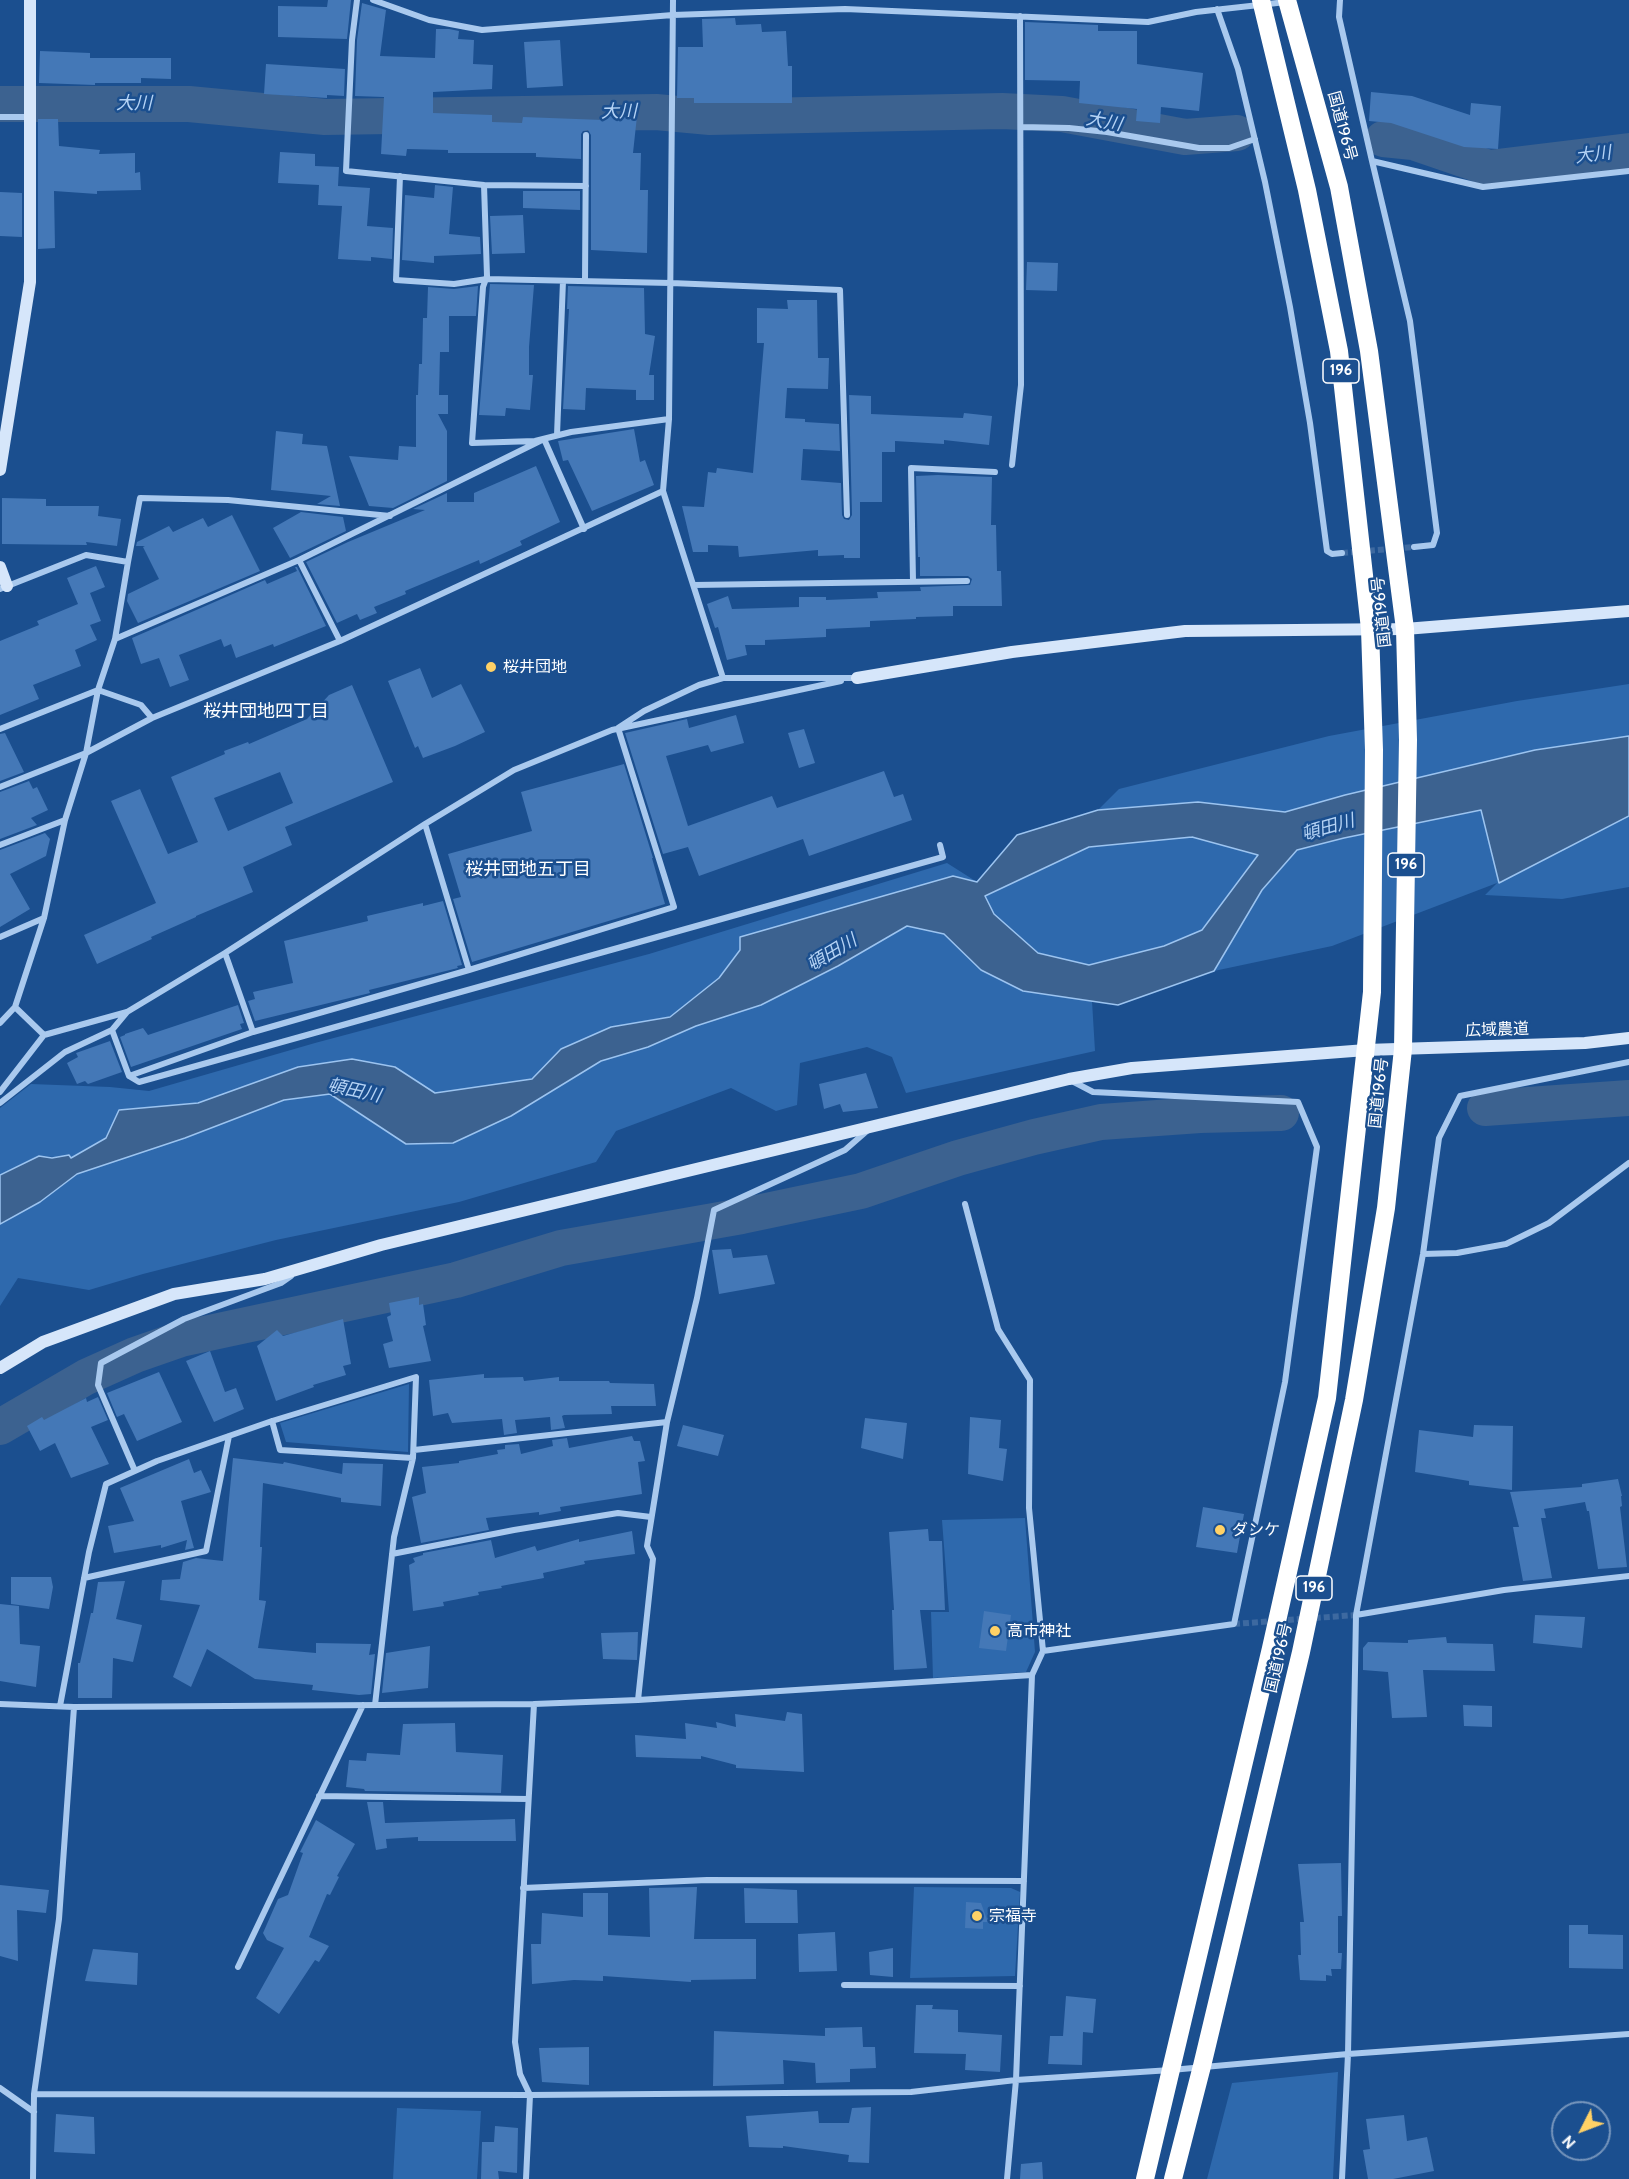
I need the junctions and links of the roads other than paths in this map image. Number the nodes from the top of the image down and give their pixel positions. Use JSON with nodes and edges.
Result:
{"nodes":[{"id":1,"x":30,"y":0,"type":"edge"},
{"id":2,"x":357,"y":0,"type":"edge"},
{"id":3,"x":373,"y":0,"type":"edge"},
{"id":4,"x":673,"y":0,"type":"edge"},
{"id":5,"x":1340,"y":0,"type":"edge"},
{"id":6,"x":1289,"y":1,"type":"edge"},
{"id":7,"x":1262,"y":2,"type":"edge"},
{"id":8,"x":1217,"y":9,"type":"junction"},
{"id":9,"x":673,"y":15,"type":"junction"},
{"id":10,"x":1020,"y":16,"type":"junction"},
{"id":11,"x":0,"y":117,"type":"edge"},
{"id":12,"x":30,"y":117,"type":"junction"},
{"id":13,"x":1021,"y":127,"type":"junction"},
{"id":14,"x":586,"y":135,"type":"dead end"},
{"id":15,"x":1255,"y":139,"type":"junction"},
{"id":16,"x":1372,"y":161,"type":"junction"},
{"id":17,"x":1629,"y":171,"type":"edge"},
{"id":18,"x":400,"y":176,"type":"junction"},
{"id":19,"x":484,"y":185,"type":"junction"},
{"id":20,"x":586,"y":186,"type":"junction"},
{"id":21,"x":487,"y":279,"type":"junction"},
{"id":22,"x":563,"y":280,"type":"junction"},
{"id":23,"x":585,"y":281,"type":"junction"},
{"id":24,"x":670,"y":283,"type":"junction"},
{"id":25,"x":669,"y":419,"type":"junction"},
{"id":26,"x":557,"y":435,"type":"junction"},
{"id":27,"x":544,"y":439,"type":"junction"},
{"id":28,"x":1012,"y":465,"type":"dead end"},
{"id":29,"x":0,"y":470,"type":"edge"},
{"id":30,"x":995,"y":472,"type":"dead end"},
{"id":31,"x":663,"y":491,"type":"junction"},
{"id":32,"x":846,"y":515,"type":"dead end"},
{"id":33,"x":390,"y":516,"type":"junction"},
{"id":34,"x":584,"y":529,"type":"junction"},
{"id":35,"x":1414,"y":547,"type":"tunnel mouth"},
{"id":36,"x":1342,"y":553,"type":"dead end"},
{"id":37,"x":299,"y":560,"type":"junction"},
{"id":38,"x":128,"y":562,"type":"junction"},
{"id":39,"x":0,"y":567,"type":"edge"},
{"id":40,"x":967,"y":580,"type":"dead end"},
{"id":41,"x":913,"y":581,"type":"junction"},
{"id":42,"x":694,"y":585,"type":"junction"},
{"id":43,"x":3,"y":588,"type":"edge"},
{"id":44,"x":1629,"y":611,"type":"edge"},
{"id":45,"x":1370,"y":629,"type":"junction"},
{"id":46,"x":1406,"y":629,"type":"junction"},
{"id":47,"x":115,"y":639,"type":"junction"},
{"id":48,"x":340,"y":641,"type":"junction"},
{"id":49,"x":723,"y":678,"type":"junction"},
{"id":50,"x":857,"y":678,"type":"junction"},
{"id":51,"x":98,"y":690,"type":"junction"},
{"id":52,"x":152,"y":718,"type":"junction"},
{"id":53,"x":618,"y":728,"type":"junction"},
{"id":54,"x":0,"y":729,"type":"edge"},
{"id":55,"x":86,"y":753,"type":"junction"},
{"id":56,"x":0,"y":787,"type":"edge"},
{"id":57,"x":65,"y":820,"type":"junction"},
{"id":58,"x":426,"y":824,"type":"junction"},
{"id":59,"x":0,"y":845,"type":"edge"},
{"id":60,"x":940,"y":845,"type":"dead end"},
{"id":61,"x":44,"y":918,"type":"junction"},
{"id":62,"x":0,"y":937,"type":"edge"},
{"id":63,"x":225,"y":953,"type":"junction"},
{"id":64,"x":469,"y":970,"type":"junction"},
{"id":65,"x":15,"y":1007,"type":"junction"},
{"id":66,"x":127,"y":1012,"type":"junction"},
{"id":67,"x":0,"y":1023,"type":"edge"},
{"id":68,"x":112,"y":1030,"type":"junction"},
{"id":69,"x":253,"y":1032,"type":"junction"},
{"id":70,"x":44,"y":1035,"type":"junction"},
{"id":71,"x":1629,"y":1038,"type":"edge"},
{"id":72,"x":1366,"y":1050,"type":"junction"},
{"id":73,"x":1403,"y":1050,"type":"junction"},
{"id":74,"x":1629,"y":1062,"type":"edge"},
{"id":75,"x":129,"y":1076,"type":"junction"},
{"id":76,"x":1069,"y":1079,"type":"junction"},
{"id":77,"x":0,"y":1092,"type":"edge"},
{"id":78,"x":0,"y":1103,"type":"edge"},
{"id":79,"x":871,"y":1127,"type":"junction"},
{"id":80,"x":1629,"y":1162,"type":"edge"},
{"id":81,"x":965,"y":1204,"type":"dead end"},
{"id":82,"x":1424,"y":1254,"type":"junction"},
{"id":83,"x":300,"y":1269,"type":"junction"},
{"id":84,"x":0,"y":1368,"type":"edge"},
{"id":85,"x":272,"y":1421,"type":"junction"},
{"id":86,"x":667,"y":1422,"type":"junction"},
{"id":87,"x":229,"y":1436,"type":"junction"},
{"id":88,"x":414,"y":1450,"type":"junction"},
{"id":89,"x":413,"y":1458,"type":"junction"},
{"id":90,"x":135,"y":1471,"type":"junction"},
{"id":91,"x":651,"y":1517,"type":"junction"},
{"id":92,"x":392,"y":1554,"type":"junction"},
{"id":93,"x":1629,"y":1575,"type":"edge"},
{"id":94,"x":84,"y":1578,"type":"junction"},
{"id":95,"x":1356,"y":1615,"type":"junction"},
{"id":96,"x":1043,"y":1652,"type":"junction"},
{"id":97,"x":1032,"y":1676,"type":"junction"},
{"id":98,"x":638,"y":1700,"type":"junction"},
{"id":99,"x":0,"y":1704,"type":"edge"},
{"id":100,"x":534,"y":1704,"type":"junction"},
{"id":101,"x":375,"y":1705,"type":"junction"},
{"id":102,"x":60,"y":1706,"type":"junction"},
{"id":103,"x":363,"y":1706,"type":"junction"},
{"id":104,"x":74,"y":1707,"type":"junction"},
{"id":105,"x":319,"y":1796,"type":"junction"},
{"id":106,"x":528,"y":1799,"type":"junction"},
{"id":107,"x":1024,"y":1881,"type":"junction"},
{"id":108,"x":523,"y":1888,"type":"junction"},
{"id":109,"x":238,"y":1966,"type":"dead end"},
{"id":110,"x":843,"y":1985,"type":"dead end"},
{"id":111,"x":1020,"y":1986,"type":"junction"},
{"id":112,"x":1629,"y":2034,"type":"edge"},
{"id":113,"x":1348,"y":2054,"type":"junction"},
{"id":114,"x":1202,"y":2066,"type":"junction"},
{"id":115,"x":1171,"y":2070,"type":"junction"},
{"id":116,"x":1016,"y":2080,"type":"junction"},
{"id":117,"x":0,"y":2088,"type":"edge"},
{"id":118,"x":34,"y":2094,"type":"junction"},
{"id":119,"x":530,"y":2096,"type":"junction"},
{"id":120,"x":34,"y":2112,"type":"junction"},
{"id":121,"x":33,"y":2179,"type":"edge"},
{"id":122,"x":526,"y":2179,"type":"edge"},
{"id":123,"x":1007,"y":2179,"type":"edge"},
{"id":124,"x":1145,"y":2179,"type":"edge"},
{"id":125,"x":1173,"y":2179,"type":"edge"},
{"id":126,"x":1342,"y":2179,"type":"edge"}],
"edges":[{"from":1,"to":12,"type":"street"},
{"from":2,"to":18,"type":"street"},
{"from":3,"to":9,"type":"street"},
{"from":4,"to":9,"type":"street"},
{"from":5,"to":16,"type":"street"},
{"from":6,"to":7,"type":"street"},
{"from":6,"to":46,"type":"highway","name":"国道196号","number":"196"},
{"from":7,"to":8,"type":"street"},
{"from":7,"to":45,"type":"highway","name":"国道196号","number":"196"},
{"from":8,"to":10,"type":"street"},
{"from":8,"to":15,"type":"street"},
{"from":9,"to":10,"type":"street"},
{"from":9,"to":24,"type":"street"},
{"from":10,"to":13,"type":"street"},
{"from":11,"to":12,"type":"street"},
{"from":12,"to":29,"type":"street"},
{"from":13,"to":15,"type":"street"},
{"from":13,"to":28,"type":"street"},
{"from":14,"to":20,"type":"street"},
{"from":15,"to":36,"type":"street"},
{"from":16,"to":17,"type":"street"},
{"from":16,"to":35,"type":"street"},
{"from":18,"to":19,"type":"street"},
{"from":18,"to":21,"type":"street"},
{"from":19,"to":20,"type":"street"},
{"from":19,"to":21,"type":"street"},
{"from":20,"to":23,"type":"street"},
{"from":21,"to":22,"type":"street"},
{"from":21,"to":27,"type":"street"},
{"from":22,"to":23,"type":"street"},
{"from":22,"to":26,"type":"street"},
{"from":23,"to":24,"type":"street"},
{"from":24,"to":25,"type":"street"},
{"from":24,"to":32,"type":"street"},
{"from":25,"to":26,"type":"street"},
{"from":25,"to":31,"type":"street"},
{"from":26,"to":27,"type":"street"},
{"from":27,"to":33,"type":"street"},
{"from":27,"to":34,"type":"street"},
{"from":30,"to":41,"type":"street"},
{"from":31,"to":34,"type":"street"},
{"from":31,"to":42,"type":"street"},
{"from":33,"to":37,"type":"street"},
{"from":33,"to":38,"type":"street"},
{"from":34,"to":48,"type":"street"},
{"from":37,"to":47,"type":"street"},
{"from":37,"to":48,"type":"street"},
{"from":38,"to":43,"type":"street"},
{"from":38,"to":47,"type":"street"},
{"from":39,"to":43,"type":"street"},
{"from":40,"to":41,"type":"street"},
{"from":41,"to":42,"type":"street"},
{"from":42,"to":49,"type":"street"},
{"from":44,"to":46,"type":"street"},
{"from":45,"to":46,"type":"street"},
{"from":45,"to":50,"type":"street"},
{"from":45,"to":72,"type":"highway","name":"国道196号","number":"196"},
{"from":46,"to":73,"type":"highway","name":"国道196号","number":"196"},
{"from":47,"to":51,"type":"street"},
{"from":48,"to":52,"type":"street"},
{"from":49,"to":50,"type":"street"},
{"from":49,"to":53,"type":"street"},
{"from":50,"to":53,"type":"street"},
{"from":51,"to":52,"type":"street"},
{"from":51,"to":54,"type":"street"},
{"from":51,"to":55,"type":"street"},
{"from":52,"to":55,"type":"street"},
{"from":53,"to":58,"type":"street"},
{"from":53,"to":64,"type":"street"},
{"from":55,"to":56,"type":"street"},
{"from":55,"to":57,"type":"street"},
{"from":57,"to":59,"type":"street"},
{"from":57,"to":61,"type":"street"},
{"from":58,"to":63,"type":"street"},
{"from":58,"to":64,"type":"street"},
{"from":60,"to":75,"type":"street"},
{"from":61,"to":62,"type":"street"},
{"from":61,"to":65,"type":"street"},
{"from":63,"to":66,"type":"street"},
{"from":63,"to":69,"type":"street"},
{"from":64,"to":69,"type":"street"},
{"from":65,"to":67,"type":"street"},
{"from":65,"to":70,"type":"street"},
{"from":66,"to":68,"type":"street"},
{"from":66,"to":70,"type":"street"},
{"from":68,"to":75,"type":"street"},
{"from":68,"to":78,"type":"street"},
{"from":69,"to":75,"type":"street"},
{"from":70,"to":77,"type":"street"},
{"from":71,"to":73,"type":"street","name":"広域農道"},
{"from":72,"to":73,"type":"street","name":"広域農道"},
{"from":72,"to":76,"type":"street","name":"広域農道"},
{"from":72,"to":115,"type":"highway","name":"国道196号","number":"196"},
{"from":73,"to":114,"type":"highway","name":"国道196号","number":"196"},
{"from":74,"to":82,"type":"street"},
{"from":76,"to":79,"type":"street","name":"広域農道"},
{"from":76,"to":96,"type":"street"},
{"from":79,"to":83,"type":"street","name":"広域農道"},
{"from":79,"to":86,"type":"street"},
{"from":80,"to":82,"type":"street"},
{"from":81,"to":96,"type":"street"},
{"from":82,"to":95,"type":"street"},
{"from":83,"to":84,"type":"street","name":"広域農道"},
{"from":83,"to":90,"type":"street"},
{"from":85,"to":87,"type":"street"},
{"from":85,"to":88,"type":"street"},
{"from":85,"to":89,"type":"street"},
{"from":86,"to":88,"type":"street"},
{"from":86,"to":91,"type":"street"},
{"from":87,"to":90,"type":"street"},
{"from":87,"to":94,"type":"street"},
{"from":88,"to":89,"type":"street"},
{"from":89,"to":92,"type":"street"},
{"from":90,"to":94,"type":"street"},
{"from":91,"to":92,"type":"street"},
{"from":91,"to":98,"type":"street"},
{"from":92,"to":101,"type":"street"},
{"from":93,"to":95,"type":"street"},
{"from":94,"to":102,"type":"street"},
{"from":95,"to":113,"type":"street"},
{"from":96,"to":97,"type":"street"},
{"from":97,"to":98,"type":"street"},
{"from":97,"to":107,"type":"street"},
{"from":98,"to":100,"type":"street"},
{"from":99,"to":102,"type":"street"},
{"from":100,"to":101,"type":"street"},
{"from":100,"to":106,"type":"street"},
{"from":101,"to":103,"type":"street"},
{"from":102,"to":104,"type":"street"},
{"from":103,"to":104,"type":"street"},
{"from":103,"to":105,"type":"street"},
{"from":104,"to":118,"type":"street"},
{"from":105,"to":106,"type":"street"},
{"from":105,"to":109,"type":"street"},
{"from":106,"to":108,"type":"street"},
{"from":107,"to":108,"type":"street"},
{"from":107,"to":111,"type":"street"},
{"from":108,"to":119,"type":"street"},
{"from":110,"to":111,"type":"street"},
{"from":111,"to":116,"type":"street"},
{"from":112,"to":113,"type":"street"},
{"from":113,"to":114,"type":"street"},
{"from":113,"to":126,"type":"street"},
{"from":114,"to":115,"type":"street"},
{"from":114,"to":125,"type":"highway","name":"国道196号","number":"196"},
{"from":115,"to":116,"type":"street"},
{"from":115,"to":124,"type":"highway","name":"国道196号","number":"196"},
{"from":116,"to":119,"type":"street"},
{"from":116,"to":123,"type":"street"},
{"from":117,"to":120,"type":"street"},
{"from":118,"to":119,"type":"street"},
{"from":118,"to":120,"type":"street"},
{"from":119,"to":122,"type":"street"},
{"from":120,"to":121,"type":"street"}]}
